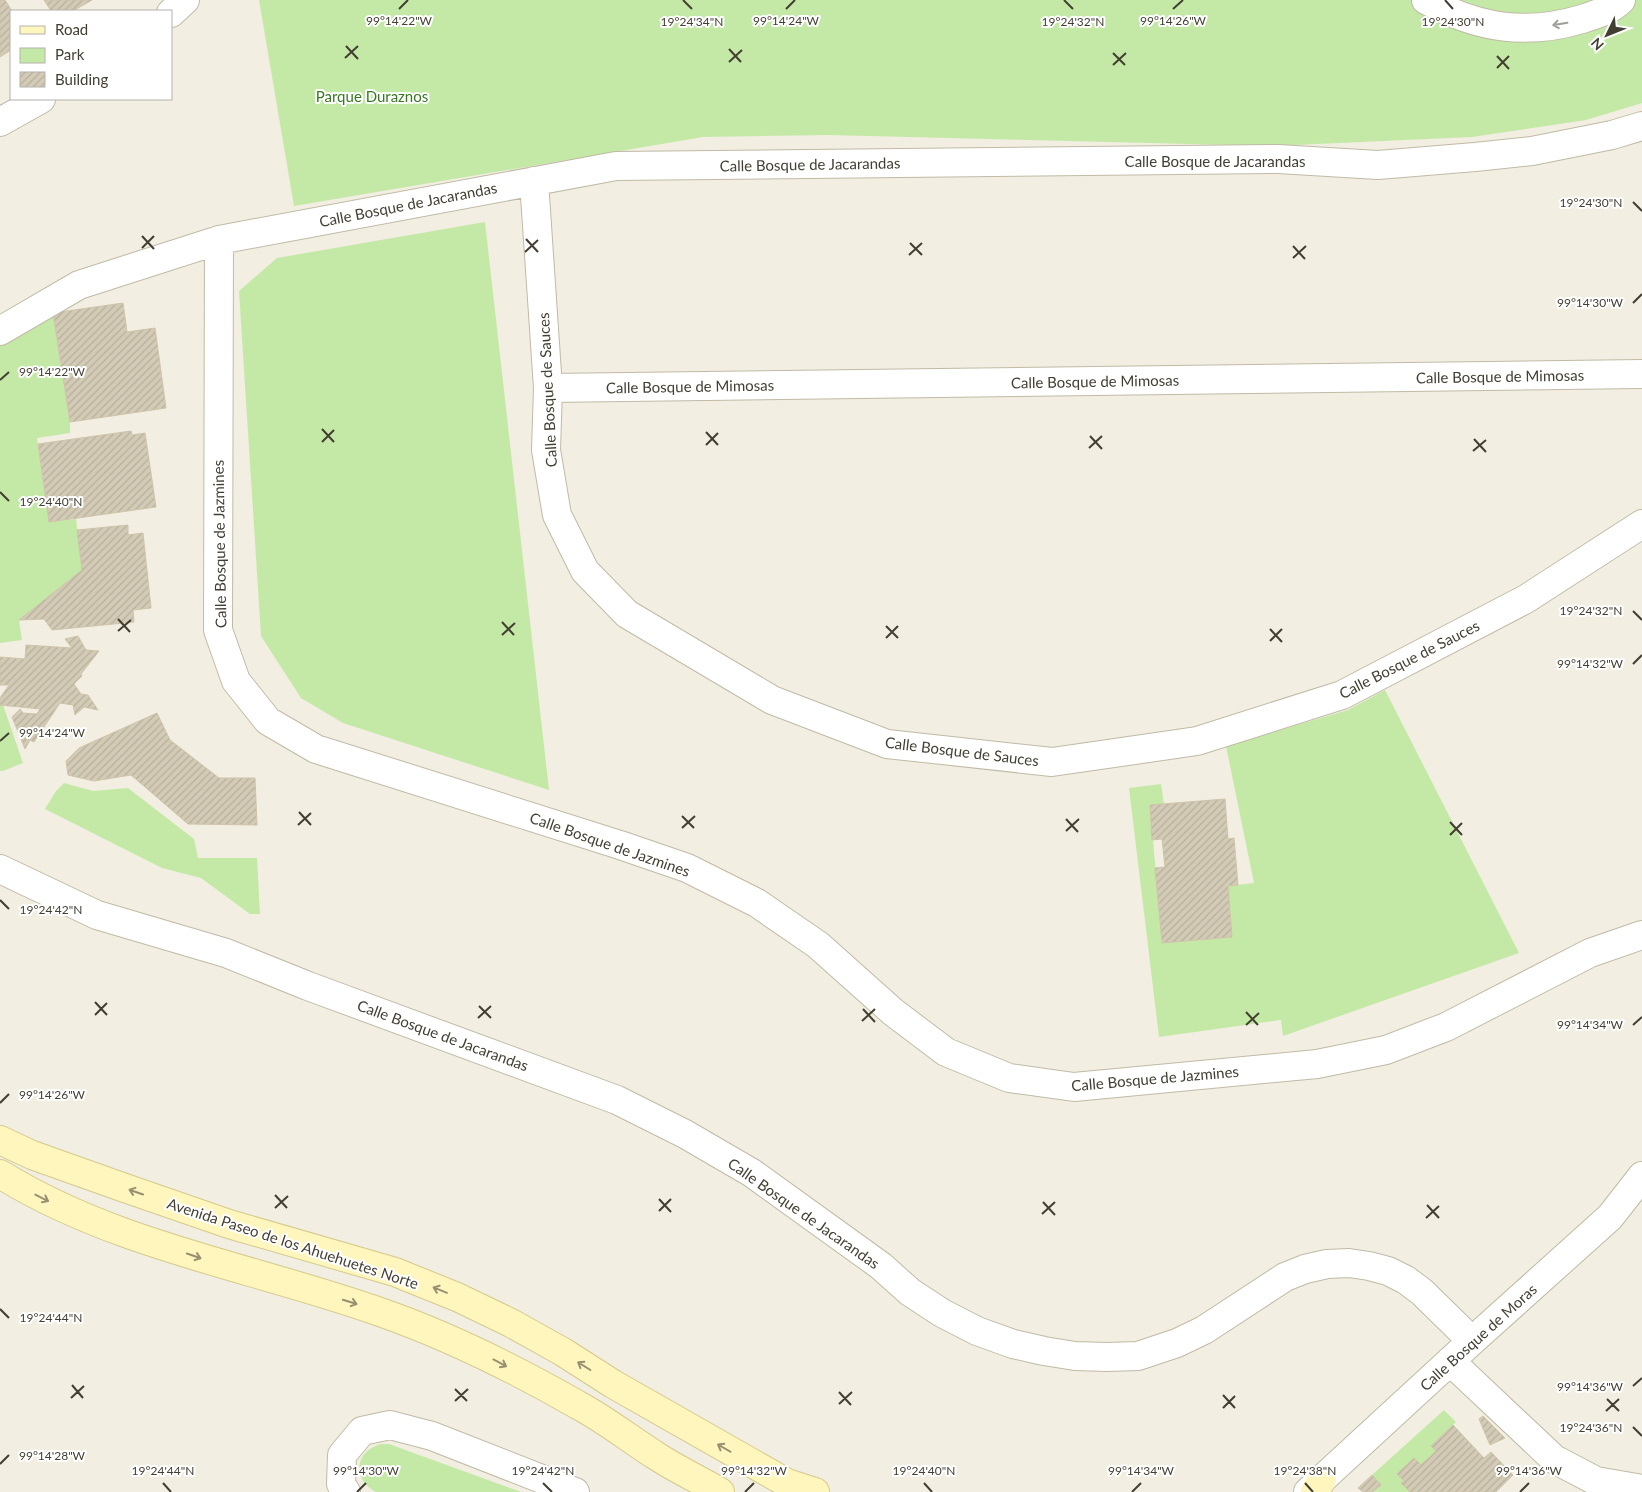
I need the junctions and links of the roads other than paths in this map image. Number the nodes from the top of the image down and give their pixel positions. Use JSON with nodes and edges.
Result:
{"nodes":[{"id":1,"x":185,"y":0,"type":"edge"},
{"id":2,"x":1426,"y":0,"type":"edge"},
{"id":3,"x":1620,"y":0,"type":"edge"},
{"id":4,"x":172,"y":12,"type":"edge"},
{"id":5,"x":39,"y":100,"type":"edge"},
{"id":6,"x":0,"y":122,"type":"edge"},
{"id":7,"x":1642,"y":126,"type":"edge"},
{"id":8,"x":534,"y":181,"type":"junction"},
{"id":9,"x":219,"y":240,"type":"junction"},
{"id":10,"x":0,"y":331,"type":"edge"},
{"id":11,"x":1642,"y":374,"type":"edge"},
{"id":12,"x":548,"y":388,"type":"junction"},
{"id":13,"x":1642,"y":524,"type":"edge"},
{"id":14,"x":0,"y":869,"type":"edge"},
{"id":15,"x":1642,"y":935,"type":"edge"},
{"id":16,"x":0,"y":1140,"type":"edge"},
{"id":17,"x":0,"y":1174,"type":"edge"},
{"id":18,"x":1642,"y":1176,"type":"edge"},
{"id":19,"x":1472,"y":1341,"type":"junction"},
{"id":20,"x":1450,"y":1361,"type":"junction"},
{"id":21,"x":784,"y":1488,"type":"edge"},
{"id":22,"x":1315,"y":1488,"type":"edge"},
{"id":23,"x":1642,"y":1489,"type":"edge"},
{"id":24,"x":346,"y":1492,"type":"edge"},
{"id":25,"x":575,"y":1492,"type":"edge"},
{"id":26,"x":720,"y":1492,"type":"edge"},
{"id":27,"x":815,"y":1492,"type":"edge"}],
"edges":[{"from":1,"to":4,"type":"street"},
{"from":3,"to":2,"type":"street","one_way":true},
{"from":5,"to":6,"type":"street"},
{"from":7,"to":8,"type":"street","name":"Calle Bosque de Jacarandas"},
{"from":8,"to":9,"type":"street","name":"Calle Bosque de Jacarandas"},
{"from":8,"to":12,"type":"street","name":"Calle Bosque de Sauces"},
{"from":9,"to":10,"type":"street","name":"Calle Bosque de Jacarandas"},
{"from":9,"to":15,"type":"street","name":"Calle Bosque de Jazmines"},
{"from":11,"to":12,"type":"street","name":"Calle Bosque de Mimosas"},
{"from":12,"to":13,"type":"street","name":"Calle Bosque de Sauces"},
{"from":14,"to":19,"type":"street","name":"Calle Bosque de Jacarandas"},
{"from":21,"to":16,"type":"street","name":"Avenida Paseo de los Ahuehuetes Norte","one_way":true},
{"from":17,"to":26,"type":"street","one_way":true},
{"from":18,"to":19,"type":"street","name":"Calle Bosque de Moras"},
{"from":19,"to":20,"type":"street","name":"Calle Bosque de Moras"},
{"from":20,"to":22,"type":"street","name":"Calle Bosque de Moras"},
{"from":20,"to":23,"type":"street"},
{"from":21,"to":27,"type":"street","name":"Avenida Paseo de los Ahuehuetes Norte"},
{"from":24,"to":25,"type":"street"}]}
